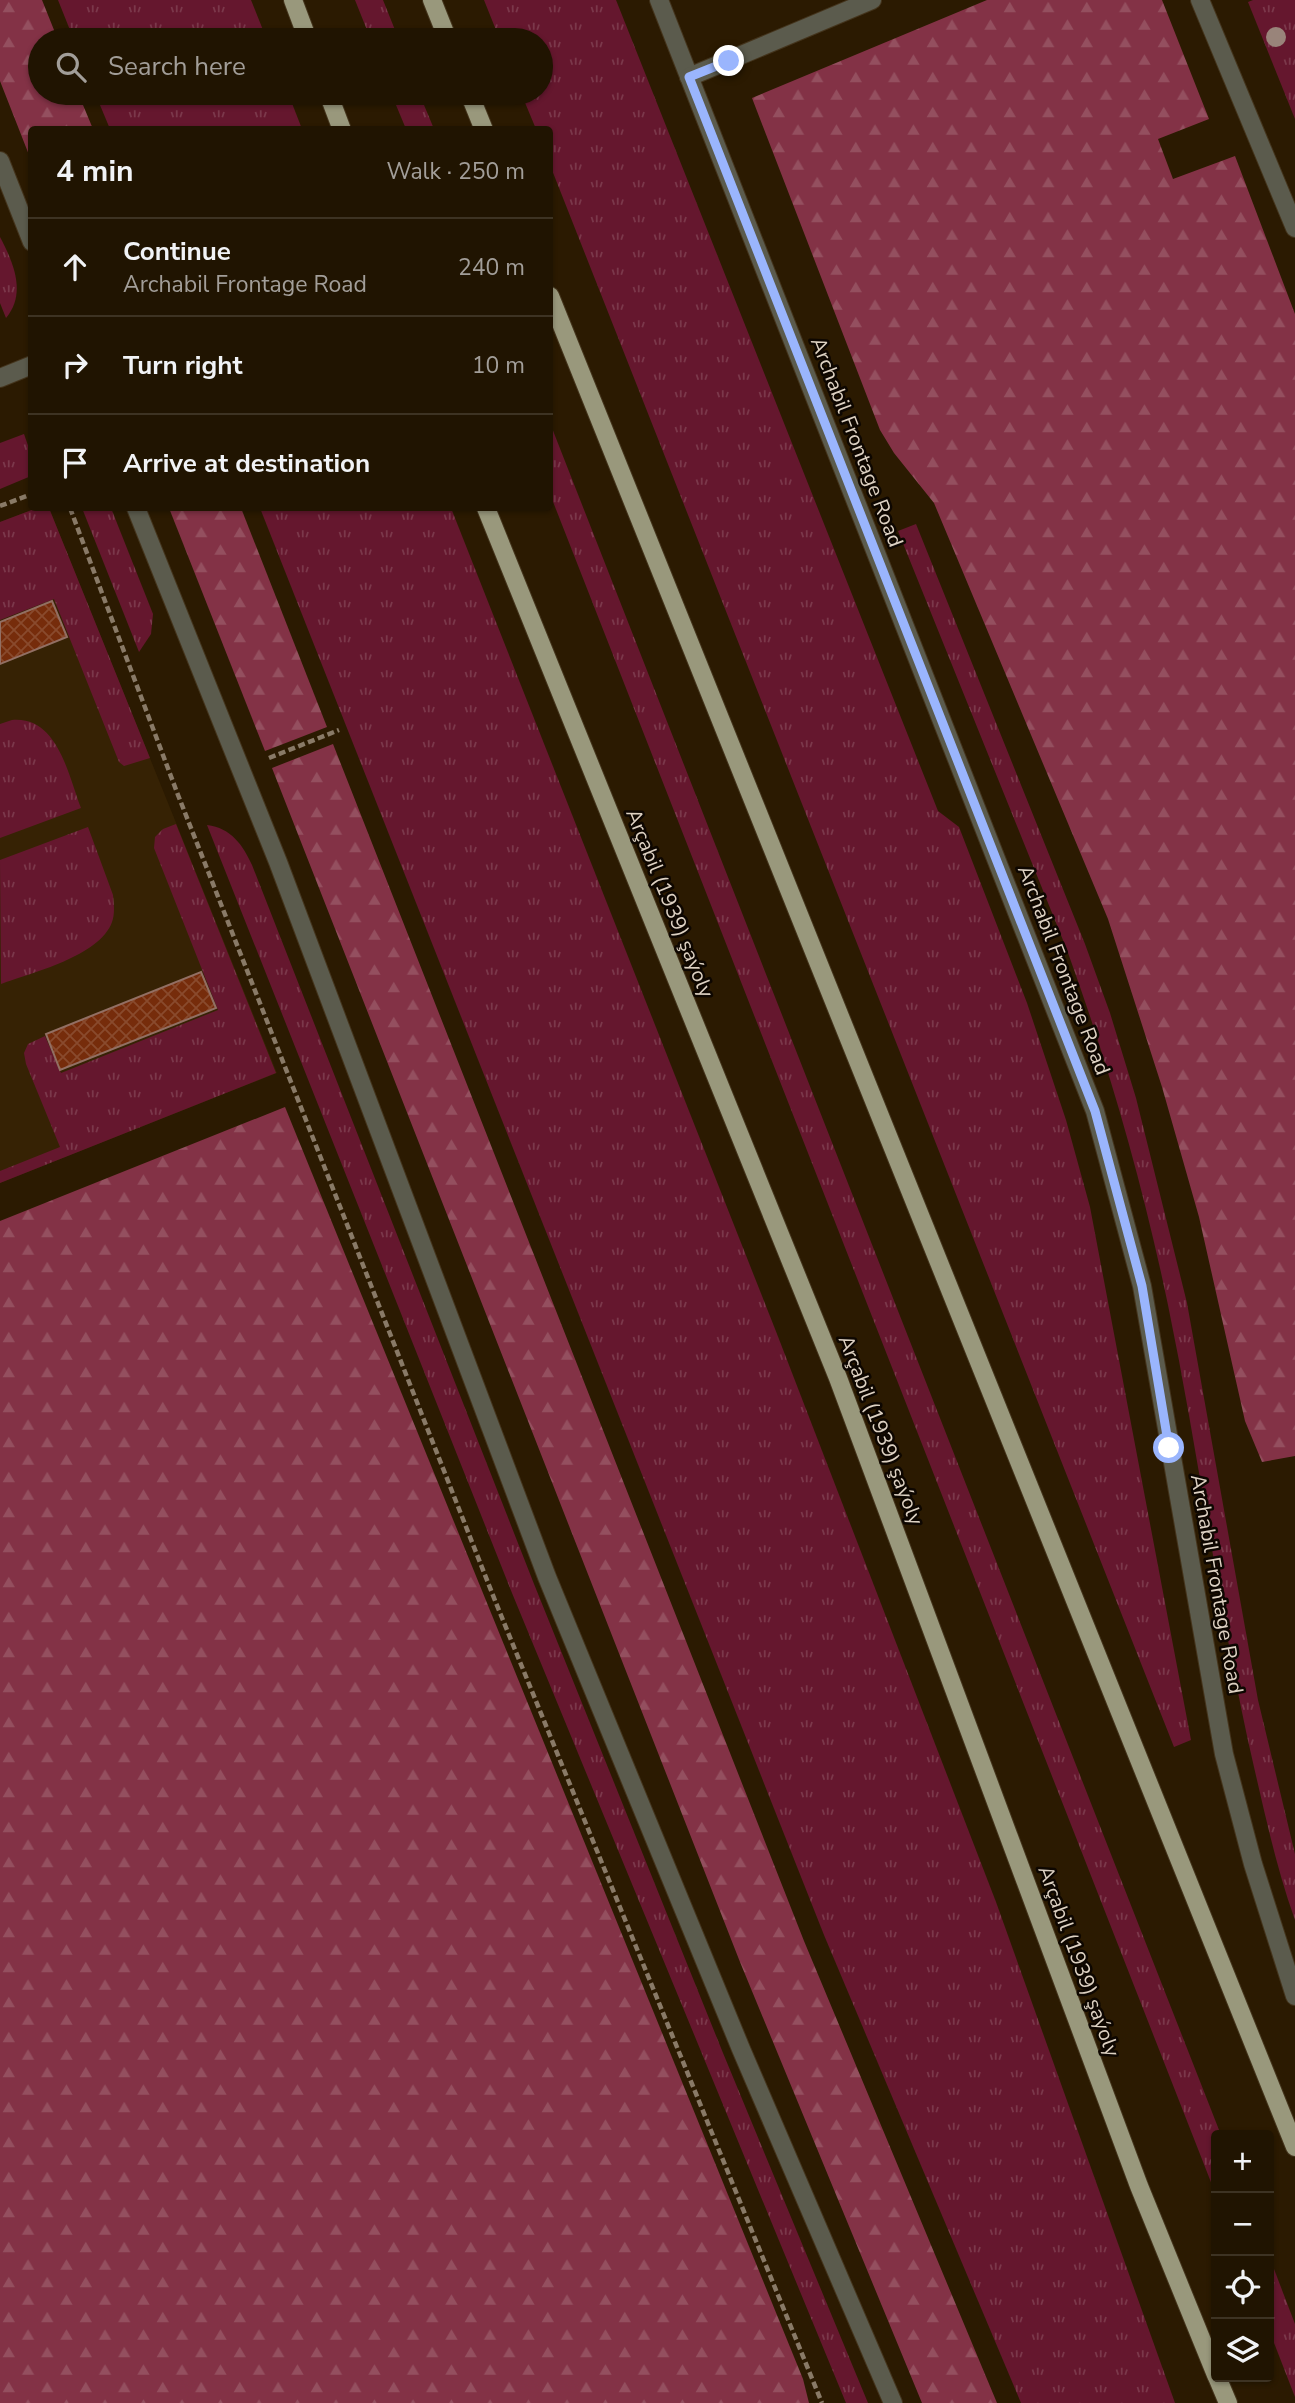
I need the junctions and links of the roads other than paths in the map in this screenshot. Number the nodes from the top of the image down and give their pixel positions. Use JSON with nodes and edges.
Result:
{"nodes":[{"id":1,"x":293,"y":0,"type":"edge"},
{"id":2,"x":432,"y":0,"type":"edge"},
{"id":3,"x":659,"y":0,"type":"edge"},
{"id":4,"x":1200,"y":0,"type":"edge"},
{"id":5,"x":868,"y":1,"type":"edge"},
{"id":6,"x":304,"y":28,"type":"edge"},
{"id":7,"x":443,"y":28,"type":"edge"},
{"id":8,"x":689,"y":77,"type":"junction"},
{"id":9,"x":333,"y":105,"type":"edge"},
{"id":10,"x":474,"y":105,"type":"edge"},
{"id":11,"x":340,"y":126,"type":"edge"},
{"id":12,"x":482,"y":126,"type":"edge"},
{"id":13,"x":0,"y":161,"type":"edge"},
{"id":14,"x":1295,"y":228,"type":"edge"},
{"id":15,"x":28,"y":232,"type":"edge"},
{"id":16,"x":553,"y":303,"type":"edge"},
{"id":17,"x":28,"y":367,"type":"edge"},
{"id":18,"x":0,"y":378,"type":"edge"},
{"id":19,"x":137,"y":511,"type":"edge"},
{"id":20,"x":487,"y":511,"type":"edge"},
{"id":21,"x":1295,"y":1996,"type":"edge"},
{"id":22,"x":1295,"y":2147,"type":"edge"},
{"id":23,"x":1211,"y":2361,"type":"edge"},
{"id":24,"x":1219,"y":2382,"type":"edge"},
{"id":25,"x":893,"y":2403,"type":"edge"},
{"id":26,"x":1228,"y":2403,"type":"edge"}],
"edges":[{"from":1,"to":6,"type":"main road"},
{"from":2,"to":7,"type":"main road"},
{"from":3,"to":8,"type":"street","name":"Archabil Frontage Road"},
{"from":4,"to":14,"type":"street"},
{"from":5,"to":8,"type":"street"},
{"from":8,"to":21,"type":"street","name":"Archabil Frontage Road"},
{"from":9,"to":11,"type":"main road"},
{"from":10,"to":12,"type":"main road"},
{"from":13,"to":15,"type":"street"},
{"from":16,"to":22,"type":"main road"},
{"from":17,"to":18,"type":"street"},
{"from":19,"to":25,"type":"street"},
{"from":20,"to":23,"type":"main road","name":"Arçabil (1939) şaýoly"},
{"from":24,"to":26,"type":"main road","name":"Arçabil (1939) şaýoly"}]}
